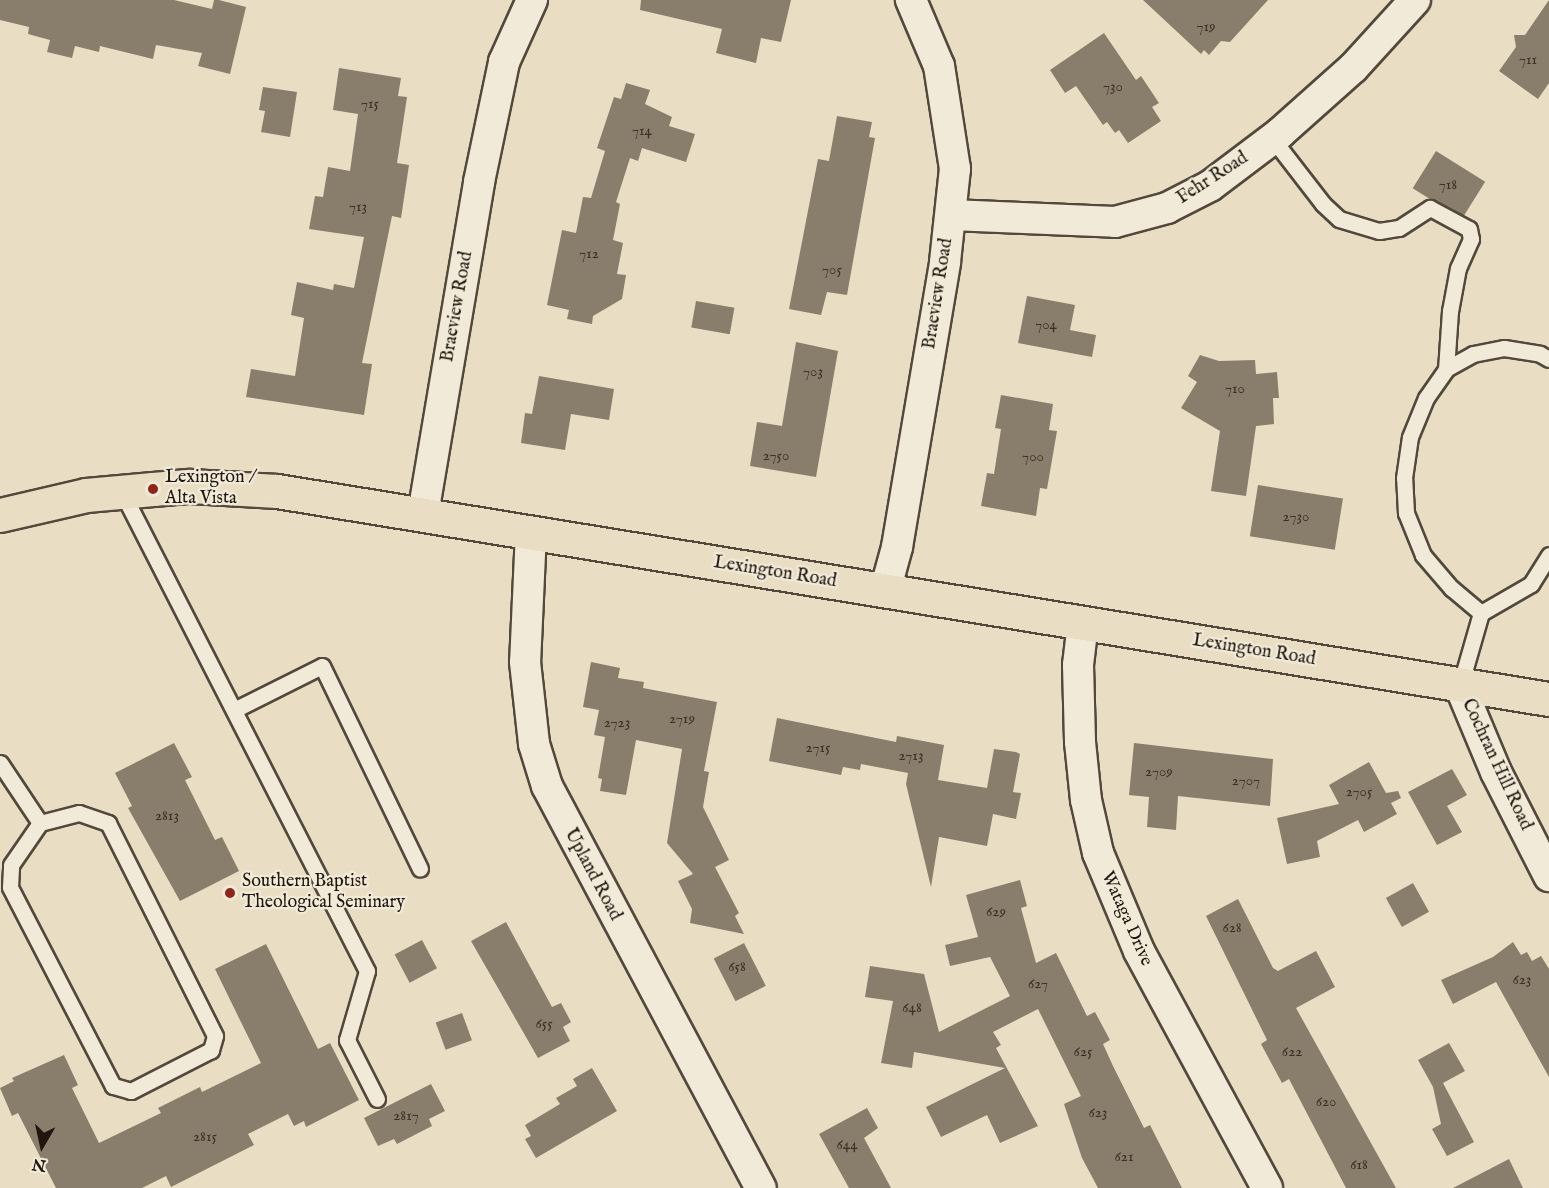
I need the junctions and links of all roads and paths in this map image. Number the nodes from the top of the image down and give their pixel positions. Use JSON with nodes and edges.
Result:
{"nodes":[{"id":1,"x":532,"y":0,"type":"edge"},
{"id":2,"x":911,"y":0,"type":"edge"},
{"id":3,"x":1415,"y":0,"type":"edge"},
{"id":4,"x":1272,"y":138,"type":"junction"},
{"id":5,"x":951,"y":215,"type":"junction"},
{"id":6,"x":1549,"y":359,"type":"edge"},
{"id":7,"x":1446,"y":369,"type":"junction"},
{"id":8,"x":122,"y":492,"type":"junction"},
{"id":9,"x":423,"y":514,"type":"junction"},
{"id":10,"x":0,"y":515,"type":"edge"},
{"id":11,"x":531,"y":532,"type":"junction"},
{"id":12,"x":1549,"y":555,"type":"edge"},
{"id":13,"x":885,"y":591,"type":"junction"},
{"id":14,"x":1481,"y":613,"type":"junction"},
{"id":15,"x":1083,"y":623,"type":"junction"},
{"id":16,"x":1460,"y":686,"type":"junction"},
{"id":17,"x":1549,"y":699,"type":"edge"},
{"id":18,"x":234,"y":710,"type":"junction"},
{"id":19,"x":0,"y":763,"type":"edge"},
{"id":20,"x":40,"y":823,"type":"junction"},
{"id":21,"x":420,"y":869,"type":"dead end"},
{"id":22,"x":1549,"y":876,"type":"edge"},
{"id":23,"x":377,"y":1099,"type":"dead end"},
{"id":24,"x":761,"y":1188,"type":"edge"},
{"id":25,"x":1267,"y":1188,"type":"edge"}],
"edges":[{"from":1,"to":9,"type":"street","name":"Braeview Road"},
{"from":2,"to":5,"type":"street","name":"Braeview Road"},
{"from":3,"to":4,"type":"street","name":"Fehr Road"},
{"from":4,"to":5,"type":"street","name":"Fehr Road"},
{"from":4,"to":7,"type":"lane"},
{"from":5,"to":13,"type":"street","name":"Braeview Road"},
{"from":6,"to":7,"type":"lane"},
{"from":7,"to":14,"type":"lane"},
{"from":8,"to":9,"type":"main road","name":"Lexington Road"},
{"from":8,"to":10,"type":"main road","name":"Lexington Road"},
{"from":8,"to":18,"type":"lane"},
{"from":9,"to":11,"type":"main road","name":"Lexington Road"},
{"from":11,"to":13,"type":"main road","name":"Lexington Road"},
{"from":11,"to":24,"type":"street","name":"Upland Road"},
{"from":12,"to":14,"type":"lane"},
{"from":13,"to":15,"type":"main road","name":"Lexington Road"},
{"from":14,"to":16,"type":"lane"},
{"from":15,"to":16,"type":"main road","name":"Lexington Road"},
{"from":15,"to":25,"type":"street","name":"Wataga Drive"},
{"from":16,"to":17,"type":"main road","name":"Lexington Road"},
{"from":16,"to":22,"type":"street","name":"Cochran Hill Road"},
{"from":18,"to":21,"type":"lane"},
{"from":18,"to":23,"type":"lane"},
{"from":19,"to":20,"type":"lane"},
{"from":20,"to":20,"type":"lane"}]}
